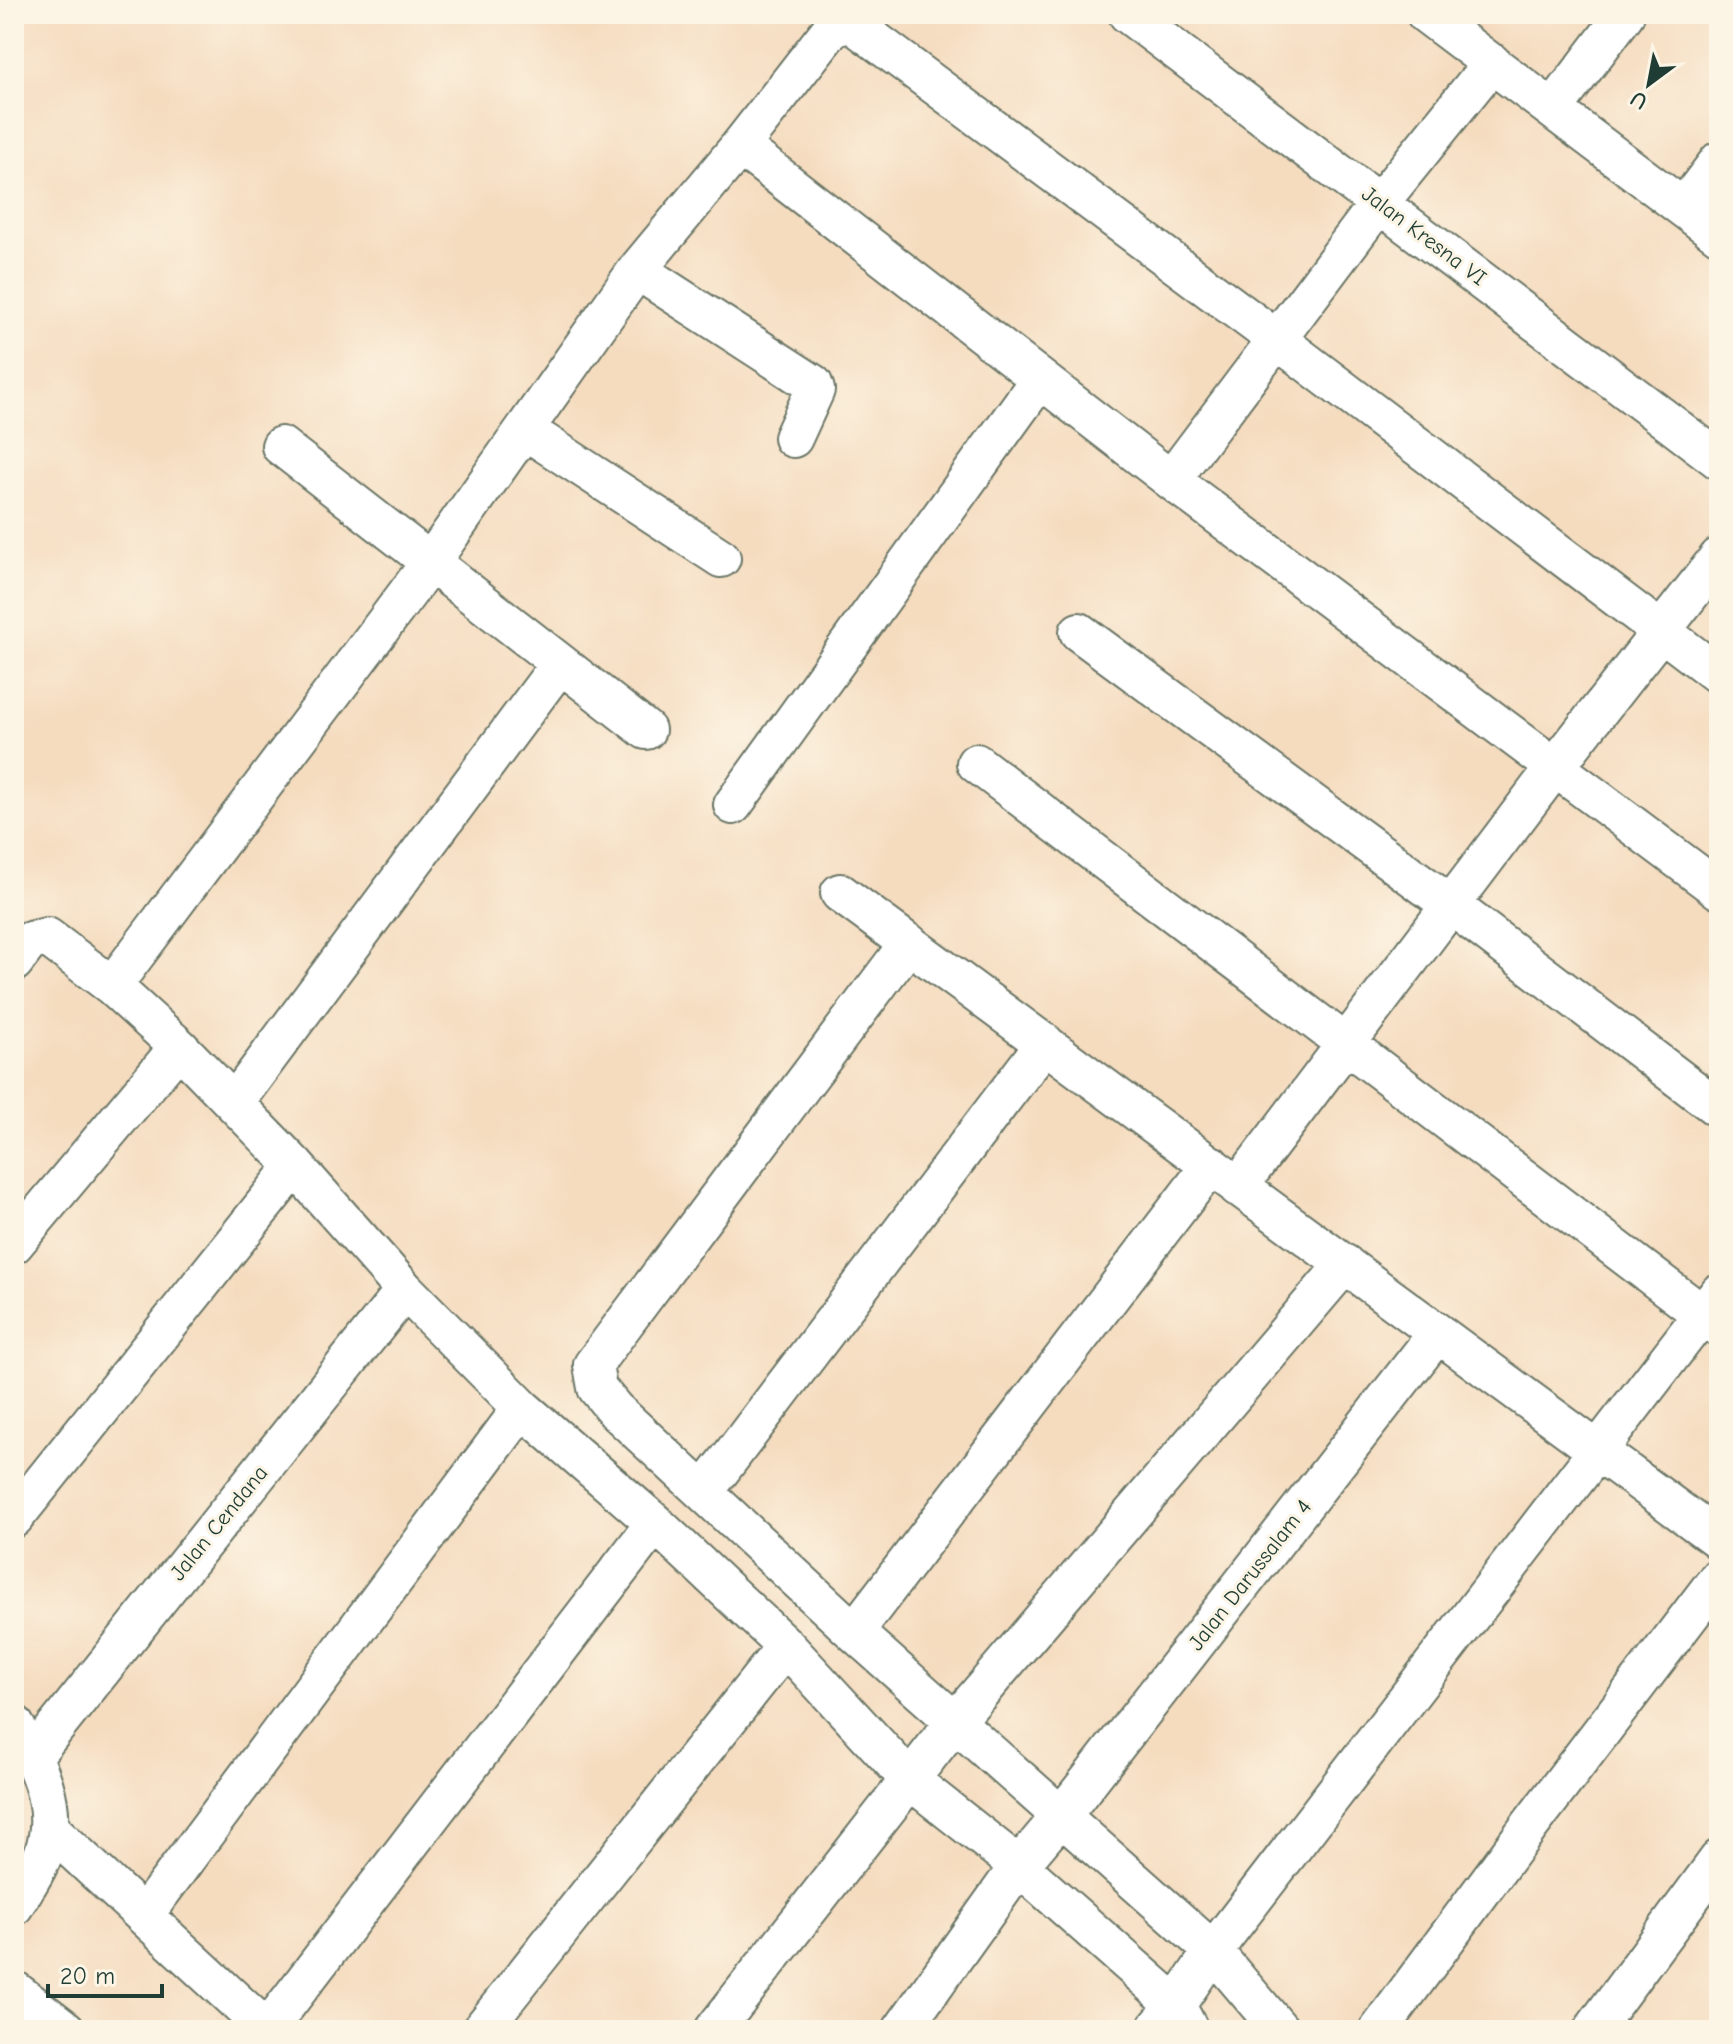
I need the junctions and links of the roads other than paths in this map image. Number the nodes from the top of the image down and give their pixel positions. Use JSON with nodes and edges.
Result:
{"nodes":[{"id":1,"x":1128,"y":14,"type":"edge"},
{"id":2,"x":1426,"y":14,"type":"edge"},
{"id":3,"x":1625,"y":14,"type":"edge"},
{"id":4,"x":842,"y":15,"type":"edge"},
{"id":5,"x":1492,"y":63,"type":"junction"},
{"id":6,"x":1553,"y":109,"type":"junction"},
{"id":7,"x":740,"y":146,"type":"junction"},
{"id":8,"x":1719,"y":161,"type":"edge"},
{"id":9,"x":1380,"y":202,"type":"junction"},
{"id":10,"x":1684,"y":207,"type":"junction"},
{"id":11,"x":1719,"y":235,"type":"edge"},
{"id":12,"x":637,"y":270,"type":"junction"},
{"id":13,"x":1276,"y":339,"type":"junction"},
{"id":14,"x":1040,"y":379,"type":"junction"},
{"id":15,"x":525,"y":430,"type":"junction"},
{"id":16,"x":793,"y":438,"type":"dead end"},
{"id":17,"x":281,"y":446,"type":"dead end"},
{"id":18,"x":1719,"y":460,"type":"edge"},
{"id":19,"x":1171,"y":480,"type":"junction"},
{"id":20,"x":1719,"y":557,"type":"edge"},
{"id":21,"x":721,"y":558,"type":"dead end"},
{"id":22,"x":430,"y":563,"type":"junction"},
{"id":23,"x":1079,"y":632,"type":"dead end"},
{"id":24,"x":1662,"y":632,"type":"junction"},
{"id":25,"x":560,"y":664,"type":"junction"},
{"id":26,"x":1719,"y":675,"type":"edge"},
{"id":27,"x":646,"y":730,"type":"dead end"},
{"id":28,"x":976,"y":763,"type":"dead end"},
{"id":29,"x":1555,"y":767,"type":"junction"},
{"id":30,"x":733,"y":805,"type":"dead end"},
{"id":31,"x":1719,"y":890,"type":"edge"},
{"id":32,"x":840,"y":893,"type":"dead end"},
{"id":33,"x":1452,"y":906,"type":"junction"},
{"id":34,"x":909,"y":943,"type":"junction"},
{"id":35,"x":14,"y":962,"type":"edge"},
{"id":36,"x":112,"y":986,"type":"junction"},
{"id":37,"x":1045,"y":1043,"type":"junction"},
{"id":38,"x":1345,"y":1044,"type":"junction"},
{"id":39,"x":179,"y":1047,"type":"junction"},
{"id":40,"x":234,"y":1103,"type":"junction"},
{"id":41,"x":1719,"y":1109,"type":"edge"},
{"id":42,"x":295,"y":1166,"type":"junction"},
{"id":43,"x":1224,"y":1176,"type":"junction"},
{"id":44,"x":14,"y":1244,"type":"edge"},
{"id":45,"x":1345,"y":1264,"type":"junction"},
{"id":46,"x":405,"y":1290,"type":"junction"},
{"id":47,"x":1713,"y":1312,"type":"edge"},
{"id":48,"x":1437,"y":1334,"type":"junction"},
{"id":49,"x":522,"y":1408,"type":"junction"},
{"id":50,"x":1597,"y":1451,"type":"junction"},
{"id":51,"x":704,"y":1492,"type":"junction"},
{"id":52,"x":14,"y":1518,"type":"edge"},
{"id":53,"x":655,"y":1523,"type":"junction"},
{"id":54,"x":1719,"y":1540,"type":"edge"},
{"id":55,"x":1719,"y":1577,"type":"edge"},
{"id":56,"x":854,"y":1632,"type":"junction"},
{"id":57,"x":786,"y":1646,"type":"junction"},
{"id":58,"x":954,"y":1723,"type":"junction"},
{"id":59,"x":14,"y":1724,"type":"edge"},
{"id":60,"x":33,"y":1756,"type":"junction"},
{"id":61,"x":909,"y":1779,"type":"junction"},
{"id":62,"x":1062,"y":1815,"type":"junction"},
{"id":63,"x":49,"y":1828,"type":"junction"},
{"id":64,"x":1719,"y":1859,"type":"edge"},
{"id":65,"x":1019,"y":1866,"type":"junction"},
{"id":66,"x":14,"y":1906,"type":"edge"},
{"id":67,"x":144,"y":1915,"type":"junction"},
{"id":68,"x":1213,"y":1951,"type":"junction"},
{"id":69,"x":14,"y":1990,"type":"edge"},
{"id":70,"x":1173,"y":2022,"type":"edge"},
{"id":71,"x":66,"y":2030,"type":"edge"},
{"id":72,"x":267,"y":2030,"type":"edge"},
{"id":73,"x":481,"y":2030,"type":"edge"},
{"id":74,"x":714,"y":2030,"type":"edge"},
{"id":75,"x":902,"y":2030,"type":"edge"},
{"id":76,"x":1280,"y":2030,"type":"edge"},
{"id":77,"x":1379,"y":2030,"type":"edge"},
{"id":78,"x":1593,"y":2030,"type":"edge"}],
"edges":[{"from":1,"to":9,"type":"street","name":"Jalan Kresna VI"},
{"from":2,"to":5,"type":"street"},
{"from":3,"to":6,"type":"street"},
{"from":4,"to":7,"type":"street"},
{"from":4,"to":13,"type":"street"},
{"from":5,"to":6,"type":"street"},
{"from":5,"to":9,"type":"street"},
{"from":6,"to":10,"type":"street"},
{"from":7,"to":12,"type":"street"},
{"from":7,"to":14,"type":"street"},
{"from":8,"to":10,"type":"street"},
{"from":9,"to":13,"type":"street"},
{"from":9,"to":18,"type":"street","name":"Jalan Kresna VI"},
{"from":10,"to":11,"type":"street"},
{"from":12,"to":15,"type":"street"},
{"from":12,"to":16,"type":"street"},
{"from":13,"to":19,"type":"street"},
{"from":13,"to":24,"type":"street"},
{"from":14,"to":19,"type":"street"},
{"from":14,"to":30,"type":"street"},
{"from":15,"to":21,"type":"street"},
{"from":15,"to":22,"type":"street"},
{"from":17,"to":22,"type":"street"},
{"from":19,"to":29,"type":"street"},
{"from":20,"to":24,"type":"street"},
{"from":22,"to":25,"type":"street"},
{"from":22,"to":36,"type":"street"},
{"from":23,"to":33,"type":"street"},
{"from":24,"to":26,"type":"street"},
{"from":24,"to":29,"type":"street"},
{"from":25,"to":27,"type":"street"},
{"from":25,"to":40,"type":"street"},
{"from":28,"to":38,"type":"street"},
{"from":29,"to":31,"type":"street"},
{"from":29,"to":33,"type":"street"},
{"from":32,"to":34,"type":"street"},
{"from":33,"to":38,"type":"street"},
{"from":33,"to":41,"type":"street"},
{"from":34,"to":37,"type":"street"},
{"from":34,"to":51,"type":"street"},
{"from":35,"to":36,"type":"street"},
{"from":36,"to":39,"type":"street"},
{"from":37,"to":43,"type":"street"},
{"from":37,"to":51,"type":"street"},
{"from":38,"to":43,"type":"street"},
{"from":38,"to":47,"type":"street"},
{"from":39,"to":40,"type":"street"},
{"from":39,"to":44,"type":"street"},
{"from":40,"to":42,"type":"street"},
{"from":42,"to":46,"type":"street"},
{"from":42,"to":52,"type":"street"},
{"from":43,"to":45,"type":"street"},
{"from":43,"to":56,"type":"street"},
{"from":45,"to":48,"type":"street"},
{"from":45,"to":58,"type":"street"},
{"from":46,"to":49,"type":"street"},
{"from":46,"to":60,"type":"street","name":"Jalan Cendana"},
{"from":47,"to":50,"type":"street"},
{"from":48,"to":50,"type":"street"},
{"from":48,"to":62,"type":"street","name":"Jalan Darussalam 4"},
{"from":49,"to":53,"type":"street"},
{"from":49,"to":67,"type":"street"},
{"from":50,"to":54,"type":"street"},
{"from":50,"to":68,"type":"street"},
{"from":51,"to":56,"type":"street"},
{"from":53,"to":57,"type":"street"},
{"from":53,"to":72,"type":"street"},
{"from":55,"to":77,"type":"street"},
{"from":56,"to":58,"type":"street"},
{"from":57,"to":61,"type":"street"},
{"from":57,"to":73,"type":"street"},
{"from":58,"to":61,"type":"street"},
{"from":58,"to":62,"type":"street"},
{"from":59,"to":60,"type":"street"},
{"from":60,"to":63,"type":"street"},
{"from":61,"to":65,"type":"street"},
{"from":61,"to":74,"type":"street"},
{"from":62,"to":65,"type":"street","name":"Jalan Darussalam 4"},
{"from":62,"to":68,"type":"street"},
{"from":63,"to":66,"type":"street"},
{"from":63,"to":67,"type":"street"},
{"from":64,"to":78,"type":"street"},
{"from":65,"to":70,"type":"street"},
{"from":65,"to":75,"type":"street","name":"Jalan Darussalam 4"},
{"from":67,"to":72,"type":"street"},
{"from":68,"to":70,"type":"street"},
{"from":68,"to":76,"type":"street"},
{"from":69,"to":71,"type":"street"}]}
